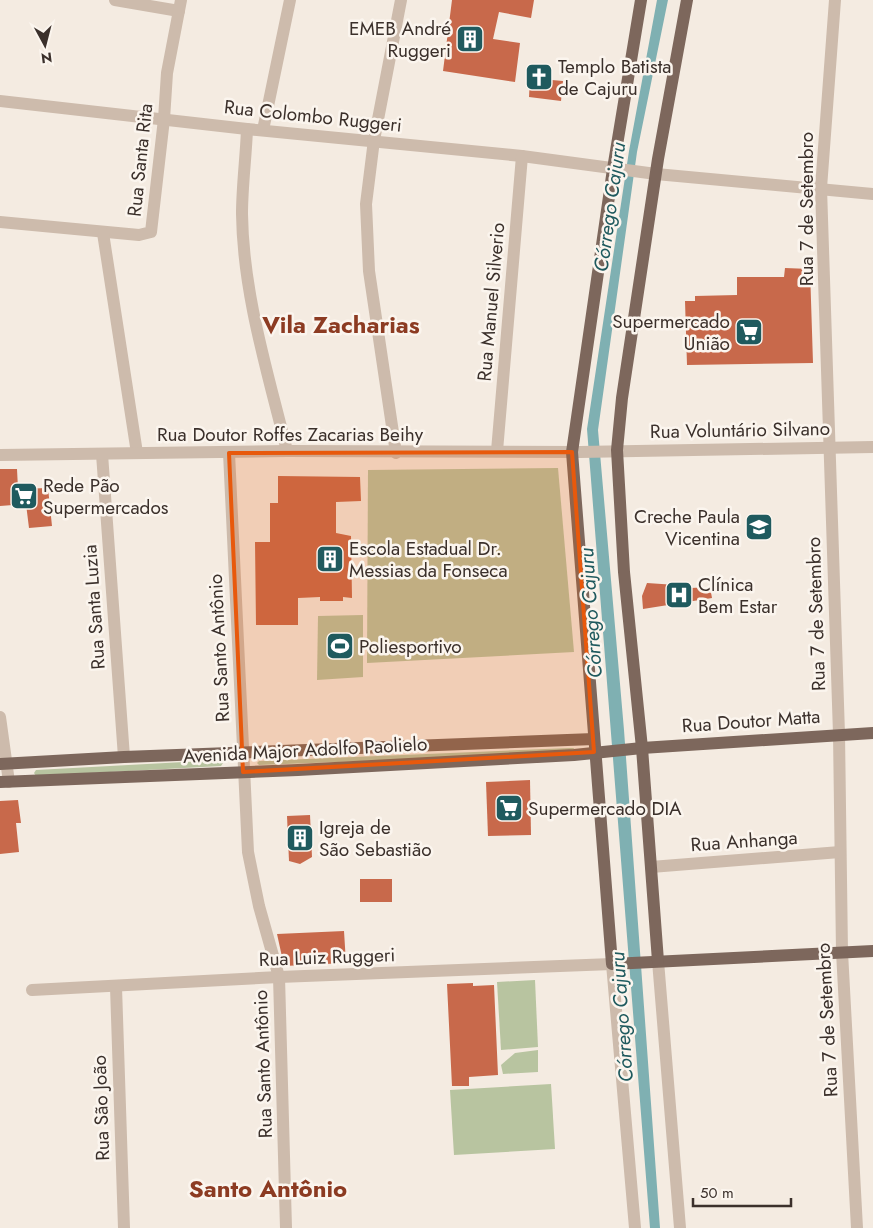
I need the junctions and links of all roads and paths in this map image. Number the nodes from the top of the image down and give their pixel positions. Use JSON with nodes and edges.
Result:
{"nodes":[{"id":1,"x":116,"y":0,"type":"edge"},
{"id":2,"x":290,"y":0,"type":"edge"},
{"id":3,"x":401,"y":0,"type":"edge"},
{"id":4,"x":641,"y":0,"type":"edge"},
{"id":5,"x":688,"y":0,"type":"edge"},
{"id":6,"x":835,"y":0,"type":"edge"},
{"id":7,"x":180,"y":6,"type":"edge"},
{"id":8,"x":0,"y":101,"type":"edge"},
{"id":9,"x":164,"y":119,"type":"junction"},
{"id":10,"x":247,"y":129,"type":"junction"},
{"id":11,"x":263,"y":130,"type":"junction"},
{"id":12,"x":374,"y":140,"type":"junction"},
{"id":13,"x":522,"y":156,"type":"junction"},
{"id":14,"x":618,"y":170,"type":"junction"},
{"id":15,"x":653,"y":174,"type":"junction"},
{"id":16,"x":821,"y":188,"type":"junction"},
{"id":17,"x":873,"y":194,"type":"edge"},
{"id":18,"x":0,"y":222,"type":"edge"},
{"id":19,"x":103,"y":232,"type":"junction"},
{"id":20,"x":829,"y":446,"type":"junction"},
{"id":21,"x":873,"y":447,"type":"edge"},
{"id":22,"x":613,"y":450,"type":"junction"},
{"id":23,"x":286,"y":451,"type":"junction"},
{"id":24,"x":396,"y":452,"type":"junction"},
{"id":25,"x":497,"y":452,"type":"junction"},
{"id":26,"x":576,"y":452,"type":"junction"},
{"id":27,"x":137,"y":453,"type":"junction"},
{"id":28,"x":229,"y":453,"type":"junction"},
{"id":29,"x":102,"y":454,"type":"junction"},
{"id":30,"x":0,"y":455,"type":"edge"},
{"id":31,"x":0,"y":720,"type":"edge"},
{"id":32,"x":873,"y":733,"type":"edge"},
{"id":33,"x":839,"y":734,"type":"junction"},
{"id":34,"x":594,"y":746,"type":"junction"},
{"id":35,"x":637,"y":748,"type":"junction"},
{"id":36,"x":611,"y":750,"type":"joint"},
{"id":37,"x":242,"y":753,"type":"junction"},
{"id":38,"x":124,"y":757,"type":"junction"},
{"id":39,"x":3,"y":764,"type":"edge"},
{"id":40,"x":243,"y":772,"type":"junction"},
{"id":41,"x":4,"y":782,"type":"edge"},
{"id":42,"x":840,"y":852,"type":"junction"},
{"id":43,"x":650,"y":866,"type":"junction"},
{"id":44,"x":873,"y":951,"type":"edge"},
{"id":45,"x":842,"y":952,"type":"junction"},
{"id":46,"x":652,"y":961,"type":"junction"},
{"id":47,"x":617,"y":964,"type":"junction"},
{"id":48,"x":279,"y":977,"type":"junction"},
{"id":49,"x":116,"y":987,"type":"junction"},
{"id":50,"x":32,"y":990,"type":"dead end"},
{"id":51,"x":124,"y":1228,"type":"edge"},
{"id":52,"x":286,"y":1228,"type":"edge"},
{"id":53,"x":634,"y":1228,"type":"edge"},
{"id":54,"x":680,"y":1228,"type":"edge"},
{"id":55,"x":857,"y":1228,"type":"edge"}],
"edges":[{"from":1,"to":7,"type":"street"},
{"from":2,"to":11,"type":"street"},
{"from":3,"to":12,"type":"street"},
{"from":4,"to":14,"type":"main road"},
{"from":5,"to":15,"type":"main road"},
{"from":6,"to":16,"type":"street","name":"Rua 7 de Setembro"},
{"from":7,"to":9,"type":"street","name":"Rua Santa Rita"},
{"from":8,"to":9,"type":"street","name":"Rua Colombo Ruggeri"},
{"from":9,"to":10,"type":"street","name":"Rua Colombo Ruggeri"},
{"from":9,"to":19,"type":"street","name":"Rua Santa Rita"},
{"from":10,"to":11,"type":"street","name":"Rua Colombo Ruggeri"},
{"from":10,"to":23,"type":"street"},
{"from":11,"to":12,"type":"street","name":"Rua Colombo Ruggeri"},
{"from":12,"to":13,"type":"street","name":"Rua Colombo Ruggeri"},
{"from":12,"to":24,"type":"street"},
{"from":13,"to":14,"type":"street","name":"Rua Colombo Ruggeri"},
{"from":13,"to":25,"type":"street","name":"Rua Manuel Silverio"},
{"from":14,"to":15,"type":"street","name":"Rua Colombo Ruggeri"},
{"from":14,"to":26,"type":"main road"},
{"from":15,"to":16,"type":"street","name":"Rua Colombo Ruggeri"},
{"from":15,"to":22,"type":"main road"},
{"from":16,"to":17,"type":"street","name":"Rua Colombo Ruggeri"},
{"from":16,"to":20,"type":"street","name":"Rua 7 de Setembro"},
{"from":18,"to":19,"type":"street","name":"Rua Santa Rita"},
{"from":19,"to":27,"type":"street"},
{"from":20,"to":21,"type":"street","name":"Rua Voluntário Silvano"},
{"from":20,"to":22,"type":"street","name":"Rua Voluntário Silvano"},
{"from":20,"to":33,"type":"street","name":"Rua 7 de Setembro"},
{"from":22,"to":26,"type":"street","name":"Rua Voluntário Silvano"},
{"from":22,"to":35,"type":"main road"},
{"from":23,"to":24,"type":"street","name":"Rua Doutor Roffes Zacarias Beihy"},
{"from":23,"to":28,"type":"street","name":"Rua Doutor Roffes Zacarias Beihy"},
{"from":24,"to":25,"type":"street","name":"Rua Doutor Roffes Zacarias Beihy"},
{"from":25,"to":26,"type":"street","name":"Rua Doutor Roffes Zacarias Beihy"},
{"from":26,"to":34,"type":"main road"},
{"from":27,"to":28,"type":"street","name":"Rua Doutor Roffes Zacarias Beihy"},
{"from":27,"to":29,"type":"street","name":"Rua Doutor Roffes Zacarias Beihy"},
{"from":28,"to":37,"type":"street","name":"Rua Santo Antônio"},
{"from":29,"to":30,"type":"street","name":"Rua Doutor Roffes Zacarias Beihy"},
{"from":29,"to":38,"type":"street","name":"Rua Santa Luzia"},
{"from":31,"to":39,"type":"street"},
{"from":32,"to":33,"type":"main road","name":"Rua Doutor Matta"},
{"from":33,"to":35,"type":"main road","name":"Rua Doutor Matta"},
{"from":33,"to":42,"type":"street","name":"Rua 7 de Setembro"},
{"from":34,"to":36,"type":"main road","name":"Avenida Major Adolfo Paolielo"},
{"from":34,"to":37,"type":"main road","name":"Avenida Major Adolfo Paolielo"},
{"from":34,"to":40,"type":"main road","name":"Avenida Major Adolfo Paolielo"},
{"from":34,"to":47,"type":"main road"},
{"from":35,"to":36,"type":"main road","name":"Rua Doutor Matta"},
{"from":35,"to":43,"type":"main road"},
{"from":37,"to":38,"type":"main road","name":"Avenida Major Adolfo Paolielo"},
{"from":37,"to":40,"type":"street","name":"Rua Santo Antônio"},
{"from":38,"to":39,"type":"main road","name":"Avenida Major Adolfo Paolielo"},
{"from":39,"to":41,"type":"street"},
{"from":40,"to":41,"type":"main road","name":"Avenida Major Adolfo Paolielo"},
{"from":40,"to":48,"type":"street","name":"Rua Santo Antônio"},
{"from":42,"to":43,"type":"street","name":"Rua Anhanga"},
{"from":42,"to":45,"type":"street","name":"Rua 7 de Setembro"},
{"from":43,"to":46,"type":"main road"},
{"from":44,"to":45,"type":"main road"},
{"from":45,"to":46,"type":"main road"},
{"from":45,"to":55,"type":"street","name":"Rua 7 de Setembro"},
{"from":46,"to":47,"type":"main road"},
{"from":46,"to":54,"type":"street"},
{"from":47,"to":48,"type":"street","name":"Rua Luiz Ruggeri"},
{"from":47,"to":53,"type":"street"},
{"from":48,"to":49,"type":"street","name":"Rua Luiz Ruggeri"},
{"from":48,"to":52,"type":"street","name":"Rua Santo Antônio"},
{"from":49,"to":50,"type":"street","name":"Rua Luiz Ruggeri"},
{"from":49,"to":51,"type":"street","name":"Rua São João"}]}
